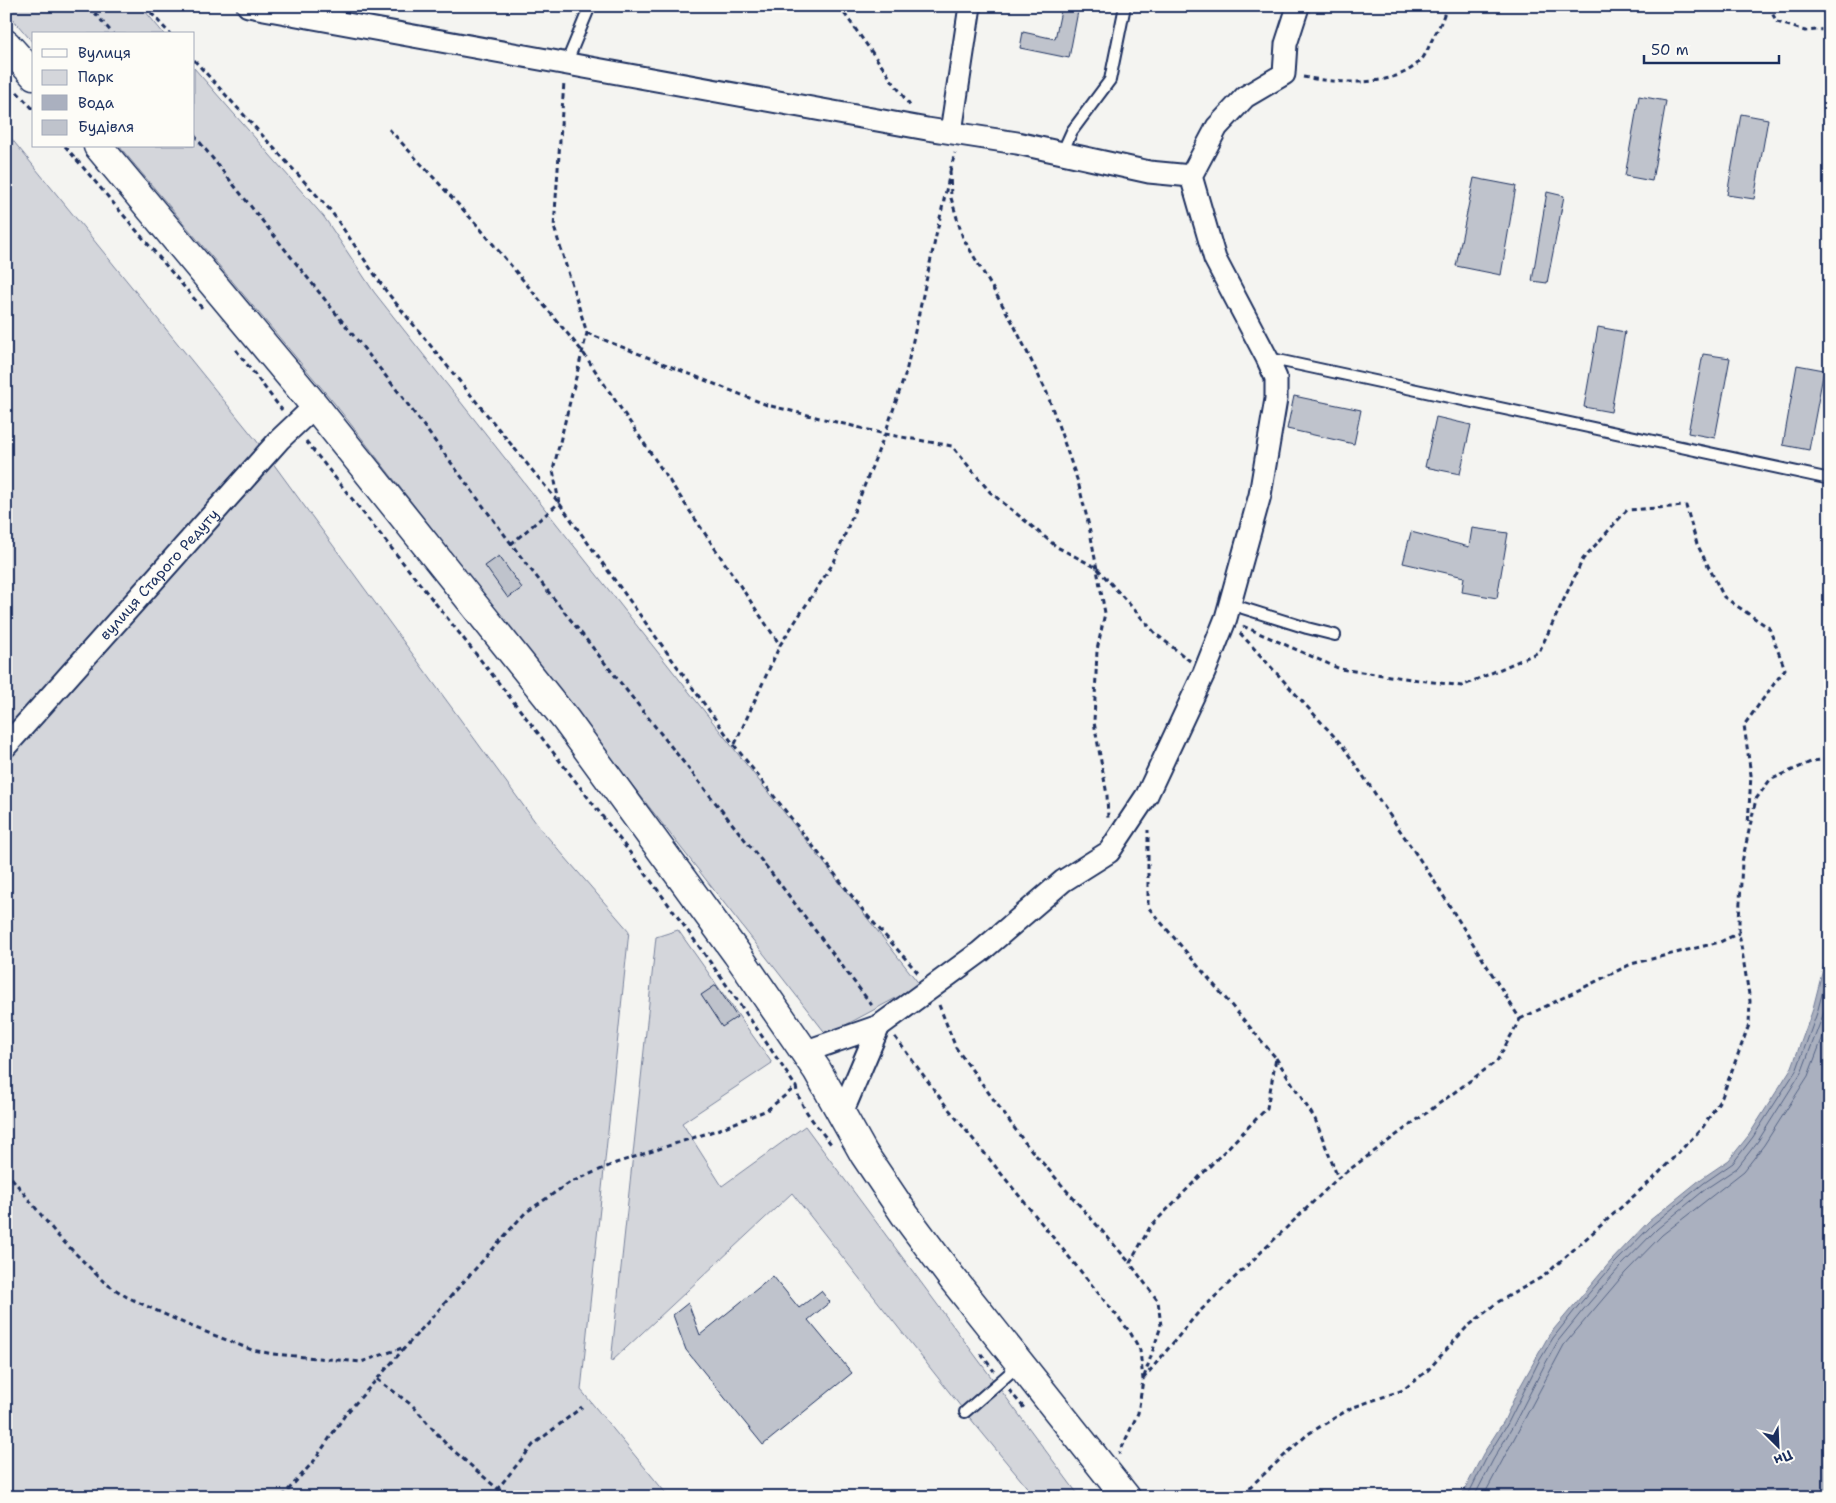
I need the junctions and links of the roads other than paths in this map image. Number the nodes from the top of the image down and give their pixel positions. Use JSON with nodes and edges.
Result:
{"nodes":[{"id":1,"x":248,"y":6,"type":"edge"},
{"id":2,"x":590,"y":6,"type":"edge"},
{"id":3,"x":970,"y":6,"type":"edge"},
{"id":4,"x":1125,"y":6,"type":"edge"},
{"id":5,"x":1297,"y":10,"type":"dead end"},
{"id":6,"x":6,"y":44,"type":"edge"},
{"id":7,"x":566,"y":64,"type":"junction"},
{"id":8,"x":23,"y":80,"type":"edge"},
{"id":9,"x":956,"y":134,"type":"junction"},
{"id":10,"x":100,"y":148,"type":"edge"},
{"id":11,"x":1062,"y":153,"type":"junction"},
{"id":12,"x":1191,"y":176,"type":"junction"},
{"id":13,"x":1267,"y":358,"type":"junction"},
{"id":14,"x":315,"y":406,"type":"junction"},
{"id":15,"x":1830,"y":479,"type":"edge"},
{"id":16,"x":1228,"y":611,"type":"junction"},
{"id":17,"x":1335,"y":635,"type":"dead end"},
{"id":18,"x":6,"y":746,"type":"edge"},
{"id":19,"x":882,"y":1024,"type":"junction"},
{"id":20,"x":806,"y":1069,"type":"junction"},
{"id":21,"x":842,"y":1113,"type":"junction"},
{"id":22,"x":1011,"y":1373,"type":"junction"},
{"id":23,"x":965,"y":1412,"type":"dead end"},
{"id":24,"x":1126,"y":1497,"type":"edge"}],
"edges":[{"from":1,"to":7,"type":"street"},
{"from":2,"to":7,"type":"lane"},
{"from":3,"to":9,"type":"street"},
{"from":4,"to":11,"type":"lane"},
{"from":5,"to":12,"type":"street"},
{"from":6,"to":8,"type":"main road"},
{"from":7,"to":9,"type":"street"},
{"from":9,"to":11,"type":"street"},
{"from":10,"to":14,"type":"main road"},
{"from":11,"to":12,"type":"street"},
{"from":12,"to":13,"type":"street"},
{"from":13,"to":15,"type":"lane"},
{"from":13,"to":16,"type":"street"},
{"from":14,"to":18,"type":"street","name":"вулиця Старого Редуту"},
{"from":14,"to":20,"type":"main road"},
{"from":16,"to":17,"type":"lane"},
{"from":16,"to":19,"type":"street"},
{"from":19,"to":20,"type":"street"},
{"from":19,"to":21,"type":"street"},
{"from":20,"to":21,"type":"main road"},
{"from":21,"to":22,"type":"main road"},
{"from":22,"to":23,"type":"lane"},
{"from":22,"to":24,"type":"main road"}]}
